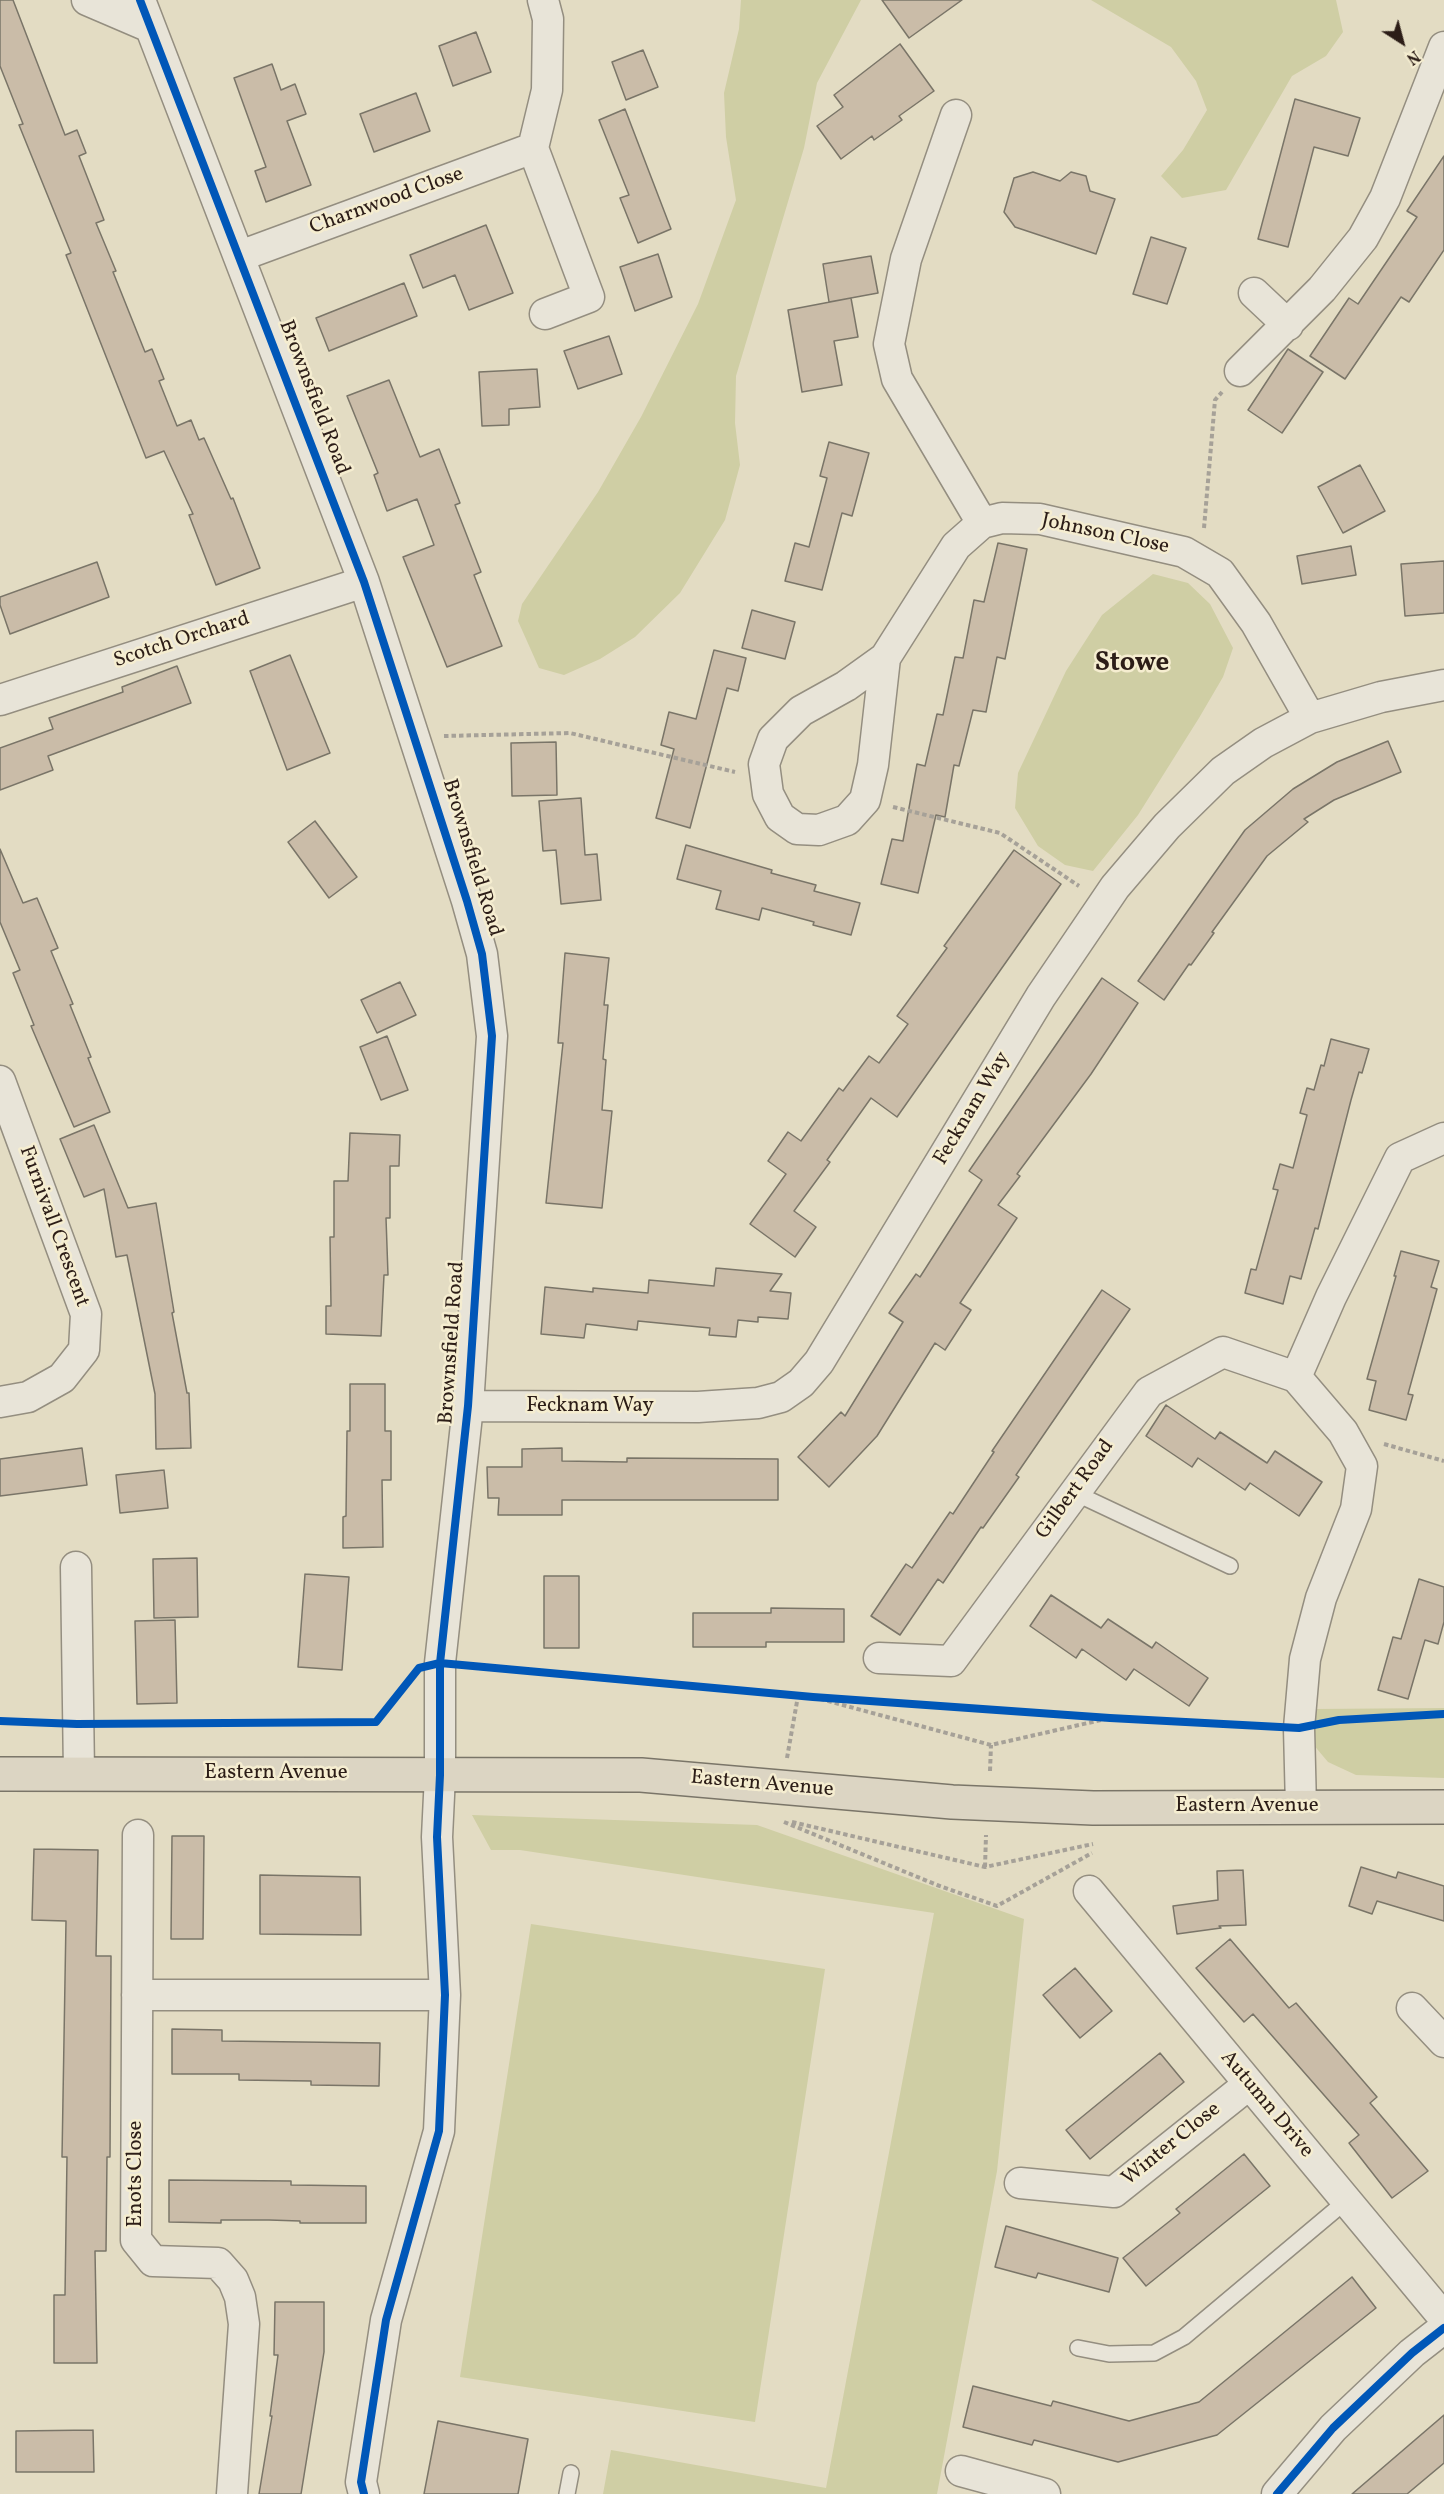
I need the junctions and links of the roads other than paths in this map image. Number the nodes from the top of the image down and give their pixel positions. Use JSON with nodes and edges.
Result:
{"nodes":[{"id":1,"x":87,"y":0,"type":"edge"},
{"id":2,"x":543,"y":0,"type":"edge"},
{"id":3,"x":145,"y":13,"type":"edge"},
{"id":4,"x":1444,"y":47,"type":"edge"},
{"id":5,"x":956,"y":115,"type":"dead end"},
{"id":6,"x":533,"y":148,"type":"junction"},
{"id":7,"x":240,"y":256,"type":"junction"},
{"id":8,"x":1254,"y":292,"type":"dead end"},
{"id":9,"x":545,"y":314,"type":"dead end"},
{"id":10,"x":1288,"y":325,"type":"junction"},
{"id":11,"x":1240,"y":372,"type":"road end"},
{"id":12,"x":982,"y":523,"type":"junction"},
{"id":13,"x":364,"y":582,"type":"junction"},
{"id":14,"x":885,"y":658,"type":"junction"},
{"id":15,"x":1444,"y":685,"type":"edge"},
{"id":16,"x":0,"y":700,"type":"edge"},
{"id":17,"x":1310,"y":718,"type":"junction"},
{"id":18,"x":0,"y":1081,"type":"edge"},
{"id":19,"x":1444,"y":1138,"type":"edge"},
{"id":20,"x":1296,"y":1377,"type":"junction"},
{"id":21,"x":2,"y":1395,"type":"edge"},
{"id":22,"x":468,"y":1406,"type":"junction"},
{"id":23,"x":1075,"y":1493,"type":"junction"},
{"id":24,"x":1230,"y":1566,"type":"dead end"},
{"id":25,"x":76,"y":1567,"type":"dead end"},
{"id":26,"x":879,"y":1658,"type":"dead end"},
{"id":27,"x":79,"y":1773,"type":"junction"},
{"id":28,"x":0,"y":1774,"type":"edge"},
{"id":29,"x":440,"y":1775,"type":"junction"},
{"id":30,"x":1301,"y":1807,"type":"junction"},
{"id":31,"x":1444,"y":1807,"type":"edge"},
{"id":32,"x":138,"y":1835,"type":"dead end"},
{"id":33,"x":1089,"y":1891,"type":"road end"},
{"id":34,"x":137,"y":1995,"type":"junction"},
{"id":35,"x":445,"y":1995,"type":"junction"},
{"id":36,"x":1412,"y":2008,"type":"dead end"},
{"id":37,"x":1444,"y":2042,"type":"edge"},
{"id":38,"x":1248,"y":2085,"type":"junction"},
{"id":39,"x":1020,"y":2183,"type":"dead end"},
{"id":40,"x":1346,"y":2201,"type":"junction"},
{"id":41,"x":1444,"y":2318,"type":"edge"},
{"id":42,"x":1444,"y":2328,"type":"edge"},
{"id":43,"x":1078,"y":2348,"type":"dead end"},
{"id":44,"x":961,"y":2471,"type":"dead end"},
{"id":45,"x":572,"y":2473,"type":"dead end"},
{"id":46,"x":232,"y":2494,"type":"edge"},
{"id":47,"x":364,"y":2494,"type":"edge"},
{"id":48,"x":567,"y":2494,"type":"edge"},
{"id":49,"x":1045,"y":2494,"type":"edge"},
{"id":50,"x":1277,"y":2494,"type":"edge"}],
"edges":[{"from":1,"to":3,"type":"street"},
{"from":2,"to":6,"type":"street"},
{"from":3,"to":7,"type":"street","name":"Brownsfield Road"},
{"from":4,"to":10,"type":"street"},
{"from":5,"to":12,"type":"street"},
{"from":6,"to":7,"type":"street","name":"Charnwood Close"},
{"from":6,"to":9,"type":"street"},
{"from":7,"to":13,"type":"street","name":"Brownsfield Road"},
{"from":8,"to":10,"type":"street"},
{"from":10,"to":11,"type":"street"},
{"from":12,"to":14,"type":"street"},
{"from":12,"to":17,"type":"street","name":"Johnson Close"},
{"from":13,"to":16,"type":"street","name":"Scotch Orchard"},
{"from":13,"to":22,"type":"street","name":"Brownsfield Road"},
{"from":14,"to":14,"type":"street"},
{"from":15,"to":17,"type":"street","name":"Fecknam Way"},
{"from":17,"to":22,"type":"street","name":"Fecknam Way"},
{"from":18,"to":21,"type":"street","name":"Furnivall Crescent"},
{"from":19,"to":20,"type":"street"},
{"from":20,"to":23,"type":"street","name":"Gilbert Road"},
{"from":20,"to":30,"type":"street"},
{"from":22,"to":29,"type":"street","name":"Brownsfield Road"},
{"from":23,"to":24,"type":"lane"},
{"from":23,"to":26,"type":"street","name":"Gilbert Road"},
{"from":25,"to":27,"type":"street"},
{"from":27,"to":28,"type":"highway","name":"Eastern Avenue"},
{"from":27,"to":29,"type":"highway","name":"Eastern Avenue"},
{"from":29,"to":30,"type":"highway","name":"Eastern Avenue"},
{"from":29,"to":35,"type":"street","name":"Brownsfield Road"},
{"from":30,"to":31,"type":"highway","name":"Eastern Avenue"},
{"from":32,"to":34,"type":"street","name":"Enots Close"},
{"from":33,"to":38,"type":"street","name":"Autumn Drive"},
{"from":34,"to":35,"type":"street"},
{"from":34,"to":46,"type":"street","name":"Enots Close"},
{"from":35,"to":47,"type":"street","name":"Brownsfield Road"},
{"from":36,"to":37,"type":"street"},
{"from":38,"to":39,"type":"street","name":"Winter Close"},
{"from":38,"to":40,"type":"street","name":"Autumn Drive"},
{"from":40,"to":41,"type":"street","name":"Autumn Drive"},
{"from":40,"to":43,"type":"lane"},
{"from":42,"to":50,"type":"street"},
{"from":44,"to":49,"type":"street"},
{"from":45,"to":48,"type":"lane"}]}
